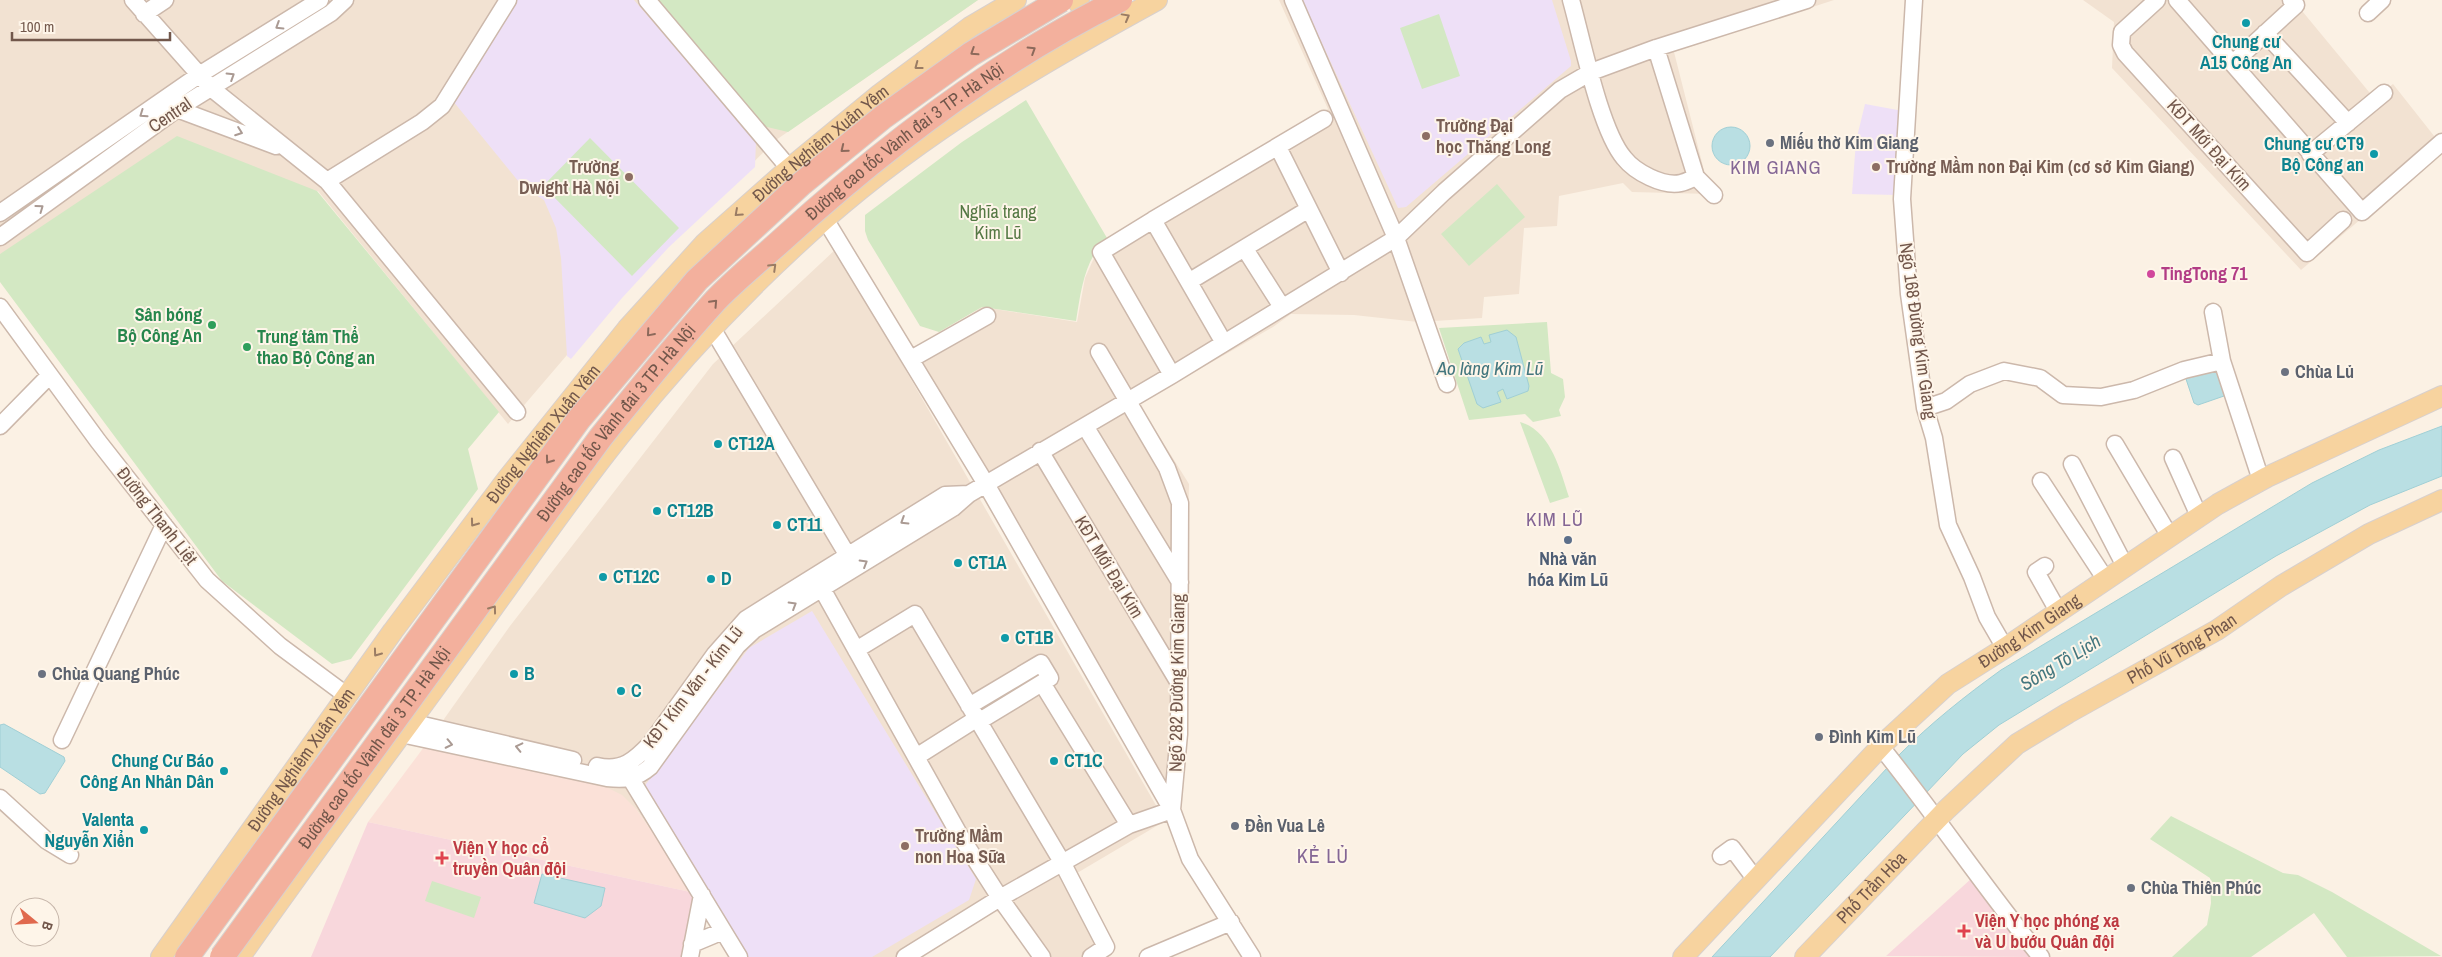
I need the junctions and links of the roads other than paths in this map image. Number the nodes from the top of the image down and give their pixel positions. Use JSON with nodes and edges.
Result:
{"nodes":[{"id":1,"x":133,"y":0,"type":"edge"},
{"id":2,"x":165,"y":0,"type":"edge"},
{"id":3,"x":320,"y":0,"type":"edge"},
{"id":4,"x":344,"y":0,"type":"edge"},
{"id":5,"x":508,"y":0,"type":"edge"},
{"id":6,"x":647,"y":0,"type":"edge"},
{"id":7,"x":1016,"y":0,"type":"edge"},
{"id":8,"x":1061,"y":0,"type":"edge"},
{"id":9,"x":1077,"y":0,"type":"edge"},
{"id":10,"x":1120,"y":0,"type":"edge"},
{"id":11,"x":1157,"y":0,"type":"edge"},
{"id":12,"x":1293,"y":0,"type":"edge"},
{"id":13,"x":1571,"y":0,"type":"edge"},
{"id":14,"x":1807,"y":0,"type":"edge"},
{"id":15,"x":1914,"y":0,"type":"edge"},
{"id":16,"x":2157,"y":0,"type":"edge"},
{"id":17,"x":2177,"y":0,"type":"edge"},
{"id":18,"x":2292,"y":0,"type":"edge"},
{"id":19,"x":2382,"y":0,"type":"edge"},
{"id":20,"x":1778,"y":4,"type":"edge"},
{"id":21,"x":2368,"y":13,"type":"dead end"},
{"id":22,"x":144,"y":14,"type":"junction"},
{"id":23,"x":1096,"y":33,"type":"junction"},
{"id":24,"x":2265,"y":33,"type":"junction"},
{"id":25,"x":1656,"y":48,"type":"junction"},
{"id":26,"x":2233,"y":62,"type":"junction"},
{"id":27,"x":1591,"y":72,"type":"junction"},
{"id":28,"x":198,"y":75,"type":"junction"},
{"id":29,"x":211,"y":88,"type":"junction"},
{"id":30,"x":2384,"y":93,"type":"dead end"},
{"id":31,"x":177,"y":109,"type":"junction"},
{"id":32,"x":1324,"y":119,"type":"dead end"},
{"id":33,"x":2348,"y":123,"type":"junction"},
{"id":34,"x":2439,"y":144,"type":"edge"},
{"id":35,"x":1278,"y":147,"type":"junction"},
{"id":36,"x":289,"y":151,"type":"junction"},
{"id":37,"x":2310,"y":154,"type":"junction"},
{"id":38,"x":789,"y":168,"type":"junction"},
{"id":39,"x":1696,"y":177,"type":"junction"},
{"id":40,"x":327,"y":181,"type":"junction"},
{"id":41,"x":1714,"y":195,"type":"dead end"},
{"id":42,"x":1309,"y":209,"type":"junction"},
{"id":43,"x":0,"y":213,"type":"edge"},
{"id":44,"x":825,"y":219,"type":"junction"},
{"id":45,"x":1153,"y":220,"type":"junction"},
{"id":46,"x":2343,"y":220,"type":"dead end"},
{"id":47,"x":0,"y":236,"type":"edge"},
{"id":48,"x":1396,"y":238,"type":"junction"},
{"id":49,"x":1244,"y":249,"type":"junction"},
{"id":50,"x":1341,"y":273,"type":"junction"},
{"id":51,"x":1190,"y":281,"type":"junction"},
{"id":52,"x":0,"y":307,"type":"edge"},
{"id":53,"x":1282,"y":307,"type":"junction"},
{"id":54,"x":2213,"y":312,"type":"dead end"},
{"id":55,"x":987,"y":316,"type":"dead end"},
{"id":56,"x":712,"y":328,"type":"junction"},
{"id":57,"x":1224,"y":343,"type":"junction"},
{"id":58,"x":1099,"y":352,"type":"dead end"},
{"id":59,"x":911,"y":360,"type":"junction"},
{"id":60,"x":2222,"y":361,"type":"junction"},
{"id":61,"x":1172,"y":374,"type":"junction"},
{"id":62,"x":49,"y":376,"type":"junction"},
{"id":63,"x":1447,"y":384,"type":"dead end"},
{"id":64,"x":2442,"y":396,"type":"edge"},
{"id":65,"x":1128,"y":400,"type":"junction"},
{"id":66,"x":1926,"y":408,"type":"junction"},
{"id":67,"x":518,"y":412,"type":"dead end"},
{"id":68,"x":0,"y":426,"type":"edge"},
{"id":69,"x":1085,"y":426,"type":"junction"},
{"id":70,"x":2115,"y":444,"type":"dead end"},
{"id":71,"x":1040,"y":451,"type":"junction"},
{"id":72,"x":2173,"y":458,"type":"dead end"},
{"id":73,"x":2072,"y":464,"type":"dead end"},
{"id":74,"x":2261,"y":480,"type":"junction"},
{"id":75,"x":2041,"y":481,"type":"dead end"},
{"id":76,"x":986,"y":484,"type":"junction"},
{"id":77,"x":2442,"y":500,"type":"edge"},
{"id":78,"x":949,"y":501,"type":"junction"},
{"id":79,"x":2199,"y":516,"type":"junction"},
{"id":80,"x":164,"y":525,"type":"junction"},
{"id":81,"x":2169,"y":536,"type":"junction"},
{"id":82,"x":848,"y":556,"type":"junction"},
{"id":83,"x":2045,"y":566,"type":"dead end"},
{"id":84,"x":2125,"y":566,"type":"junction"},
{"id":85,"x":2106,"y":580,"type":"junction"},
{"id":86,"x":818,"y":582,"type":"junction"},
{"id":87,"x":1180,"y":582,"type":"junction"},
{"id":88,"x":2058,"y":610,"type":"junction"},
{"id":89,"x":2005,"y":648,"type":"junction"},
{"id":90,"x":856,"y":650,"type":"junction"},
{"id":91,"x":1008,"y":683,"type":"junction"},
{"id":92,"x":1042,"y":683,"type":"junction"},
{"id":93,"x":1179,"y":683,"type":"junction"},
{"id":94,"x":346,"y":695,"type":"junction"},
{"id":95,"x":1017,"y":698,"type":"junction"},
{"id":96,"x":974,"y":716,"type":"junction"},
{"id":97,"x":405,"y":728,"type":"junction"},
{"id":98,"x":62,"y":740,"type":"dead end"},
{"id":99,"x":1885,"y":752,"type":"junction"},
{"id":100,"x":916,"y":757,"type":"junction"},
{"id":101,"x":627,"y":773,"type":"junction"},
{"id":102,"x":0,"y":798,"type":"edge"},
{"id":103,"x":1172,"y":810,"type":"junction"},
{"id":104,"x":1933,"y":812,"type":"junction"},
{"id":105,"x":1129,"y":825,"type":"junction"},
{"id":106,"x":254,"y":829,"type":"junction"},
{"id":107,"x":70,"y":854,"type":"dead end"},
{"id":108,"x":1721,"y":856,"type":"dead end"},
{"id":109,"x":1062,"y":862,"type":"junction"},
{"id":110,"x":306,"y":863,"type":"junction"},
{"id":111,"x":1756,"y":880,"type":"junction"},
{"id":112,"x":702,"y":895,"type":"junction"},
{"id":113,"x":1000,"y":898,"type":"junction"},
{"id":114,"x":1231,"y":922,"type":"junction"},
{"id":115,"x":722,"y":931,"type":"junction"},
{"id":116,"x":691,"y":951,"type":"edge"},
{"id":117,"x":161,"y":957,"type":"edge"},
{"id":118,"x":187,"y":957,"type":"edge"},
{"id":119,"x":222,"y":957,"type":"edge"},
{"id":120,"x":240,"y":957,"type":"edge"},
{"id":121,"x":739,"y":957,"type":"edge"},
{"id":122,"x":905,"y":957,"type":"edge"},
{"id":123,"x":1042,"y":957,"type":"edge"},
{"id":124,"x":1091,"y":957,"type":"edge"},
{"id":125,"x":1148,"y":957,"type":"edge"},
{"id":126,"x":1252,"y":957,"type":"edge"},
{"id":127,"x":1683,"y":957,"type":"edge"},
{"id":128,"x":1805,"y":957,"type":"edge"},
{"id":129,"x":2040,"y":957,"type":"edge"}],
"edges":[{"from":1,"to":22,"type":"street"},
{"from":2,"to":22,"type":"street"},
{"from":3,"to":28,"type":"street","name":"Central","one_way":true},
{"from":29,"to":4,"type":"street","name":"Central","one_way":true},
{"from":5,"to":40,"type":"street"},
{"from":6,"to":38,"type":"street"},
{"from":7,"to":38,"type":"main road","name":"Đường Nghiêm Xuân Yêm","one_way":true},
{"from":8,"to":118,"type":"highway","name":"Đường cao tốc Vành đai 3 TP. Hà Nội","one_way":true,"bridge":true},
{"from":9,"to":23,"type":"main road"},
{"from":119,"to":10,"type":"highway","name":"Đường cao tốc Vành đai 3 TP. Hà Nội","one_way":true,"bridge":true},
{"from":23,"to":11,"type":"main road","one_way":true},
{"from":12,"to":48,"type":"street"},
{"from":13,"to":27,"type":"street"},
{"from":14,"to":20,"type":"street"},
{"from":15,"to":66,"type":"street","name":"Ngõ 168 Đường Kim Giang"},
{"from":16,"to":46,"type":"street","name":"KĐT Mới Đại Kim"},
{"from":17,"to":26,"type":"street"},
{"from":18,"to":24,"type":"street"},
{"from":19,"to":21,"type":"street"},
{"from":20,"to":25,"type":"street"},
{"from":22,"to":28,"type":"street"},
{"from":23,"to":44,"type":"main road"},
{"from":24,"to":26,"type":"street"},
{"from":24,"to":33,"type":"street"},
{"from":25,"to":27,"type":"street"},
{"from":25,"to":39,"type":"street"},
{"from":26,"to":37,"type":"street"},
{"from":27,"to":39,"type":"street"},
{"from":27,"to":48,"type":"street"},
{"from":28,"to":29,"type":"street"},
{"from":28,"to":43,"type":"street","name":"Central","one_way":true},
{"from":29,"to":31,"type":"street","name":"Central"},
{"from":29,"to":36,"type":"street"},
{"from":30,"to":33,"type":"street"},
{"from":31,"to":36,"type":"street","one_way":true},
{"from":47,"to":31,"type":"street","name":"Central","one_way":true},
{"from":32,"to":35,"type":"street"},
{"from":33,"to":37,"type":"street"},
{"from":34,"to":37,"type":"street"},
{"from":35,"to":42,"type":"street"},
{"from":35,"to":45,"type":"street"},
{"from":36,"to":40,"type":"street"},
{"from":38,"to":94,"type":"main road","name":"Đường Nghiêm Xuân Yêm","one_way":true},
{"from":39,"to":41,"type":"street"},
{"from":40,"to":67,"type":"street"},
{"from":42,"to":49,"type":"street"},
{"from":42,"to":50,"type":"street"},
{"from":56,"to":44,"type":"main road","one_way":true},
{"from":44,"to":59,"type":"street"},
{"from":45,"to":51,"type":"street"},
{"from":45,"to":61,"type":"street"},
{"from":48,"to":50,"type":"street"},
{"from":48,"to":63,"type":"street"},
{"from":49,"to":51,"type":"street"},
{"from":49,"to":53,"type":"street"},
{"from":50,"to":53,"type":"street"},
{"from":51,"to":57,"type":"street"},
{"from":52,"to":62,"type":"street","name":"Đường Thanh Liệt"},
{"from":53,"to":57,"type":"street"},
{"from":54,"to":60,"type":"street"},
{"from":55,"to":59,"type":"street"},
{"from":56,"to":82,"type":"street"},
{"from":97,"to":56,"type":"main road","one_way":true},
{"from":57,"to":61,"type":"street"},
{"from":58,"to":65,"type":"street","name":"Ngõ 282 Đường Kim Giang"},
{"from":59,"to":76,"type":"street"},
{"from":60,"to":66,"type":"street"},
{"from":60,"to":74,"type":"street"},
{"from":61,"to":65,"type":"street"},
{"from":62,"to":68,"type":"street"},
{"from":62,"to":80,"type":"street","name":"Đường Thanh Liệt"},
{"from":64,"to":74,"type":"main road","name":"Đường Kim Giang"},
{"from":65,"to":69,"type":"street"},
{"from":65,"to":87,"type":"street","name":"Ngõ 282 Đường Kim Giang"},
{"from":66,"to":89,"type":"street","name":"Ngõ 168 Đường Kim Giang"},
{"from":69,"to":71,"type":"street"},
{"from":69,"to":87,"type":"street"},
{"from":70,"to":81,"type":"street"},
{"from":71,"to":76,"type":"street"},
{"from":71,"to":93,"type":"street","name":"KĐT Mới Đại Kim"},
{"from":72,"to":79,"type":"street"},
{"from":73,"to":84,"type":"street"},
{"from":74,"to":79,"type":"main road","name":"Đường Kim Giang"},
{"from":75,"to":85,"type":"street"},
{"from":76,"to":78,"type":"street","name":"KĐT Kim Văn - Kim Lũ"},
{"from":76,"to":103,"type":"street"},
{"from":77,"to":104,"type":"main road","name":"Phố Vũ Tông Phan"},
{"from":78,"to":82,"type":"street","name":"KĐT Kim Văn - Kim Lũ","one_way":true},
{"from":86,"to":78,"type":"street","name":"KĐT Kim Văn - Kim Lũ","one_way":true},
{"from":79,"to":81,"type":"main road","name":"Đường Kim Giang"},
{"from":80,"to":94,"type":"street","name":"Đường Thanh Liệt"},
{"from":80,"to":98,"type":"street"},
{"from":81,"to":84,"type":"main road","name":"Đường Kim Giang"},
{"from":82,"to":86,"type":"street","name":"KĐT Kim Văn - Kim Lũ"},
{"from":83,"to":88,"type":"street"},
{"from":84,"to":85,"type":"main road","name":"Đường Kim Giang"},
{"from":85,"to":88,"type":"main road","name":"Đường Kim Giang"},
{"from":86,"to":90,"type":"street"},
{"from":86,"to":101,"type":"street","name":"KĐT Kim Văn - Kim Lũ"},
{"from":87,"to":93,"type":"street","name":"Ngõ 282 Đường Kim Giang"},
{"from":88,"to":89,"type":"main road","name":"Đường Kim Giang"},
{"from":89,"to":99,"type":"main road","name":"Đường Kim Giang"},
{"from":90,"to":96,"type":"street"},
{"from":90,"to":100,"type":"street"},
{"from":91,"to":92,"type":"street"},
{"from":91,"to":95,"type":"street"},
{"from":91,"to":96,"type":"street"},
{"from":92,"to":95,"type":"street"},
{"from":92,"to":105,"type":"street"},
{"from":93,"to":103,"type":"street","name":"Ngõ 282 Đường Kim Giang"},
{"from":94,"to":106,"type":"main road","name":"Đường Nghiêm Xuân Yêm"},
{"from":95,"to":96,"type":"street"},
{"from":96,"to":100,"type":"street"},
{"from":96,"to":109,"type":"street"},
{"from":97,"to":101,"type":"street"},
{"from":97,"to":110,"type":"main road"},
{"from":99,"to":104,"type":"street"},
{"from":99,"to":111,"type":"main road","name":"Đường Kim Giang"},
{"from":100,"to":113,"type":"street"},
{"from":101,"to":112,"type":"street"},
{"from":102,"to":107,"type":"street"},
{"from":103,"to":105,"type":"street"},
{"from":103,"to":114,"type":"street","name":"Ngõ 282 Đường Kim Giang"},
{"from":104,"to":128,"type":"main road","name":"Phố Trần Hòa"},
{"from":104,"to":129,"type":"street"},
{"from":105,"to":109,"type":"street"},
{"from":106,"to":110,"type":"main road"},
{"from":106,"to":117,"type":"main road","name":"Đường Nghiêm Xuân Yêm"},
{"from":108,"to":111,"type":"street"},
{"from":109,"to":113,"type":"street"},
{"from":109,"to":124,"type":"street"},
{"from":110,"to":120,"type":"main road"},
{"from":111,"to":127,"type":"main road","name":"Đường Kim Giang"},
{"from":112,"to":115,"type":"street"},
{"from":112,"to":116,"type":"street"},
{"from":113,"to":122,"type":"street"},
{"from":113,"to":123,"type":"street"},
{"from":114,"to":125,"type":"street"},
{"from":114,"to":126,"type":"street","name":"Ngõ 282 Đường Kim Giang"},
{"from":115,"to":116,"type":"street"},
{"from":115,"to":121,"type":"street"}]}
